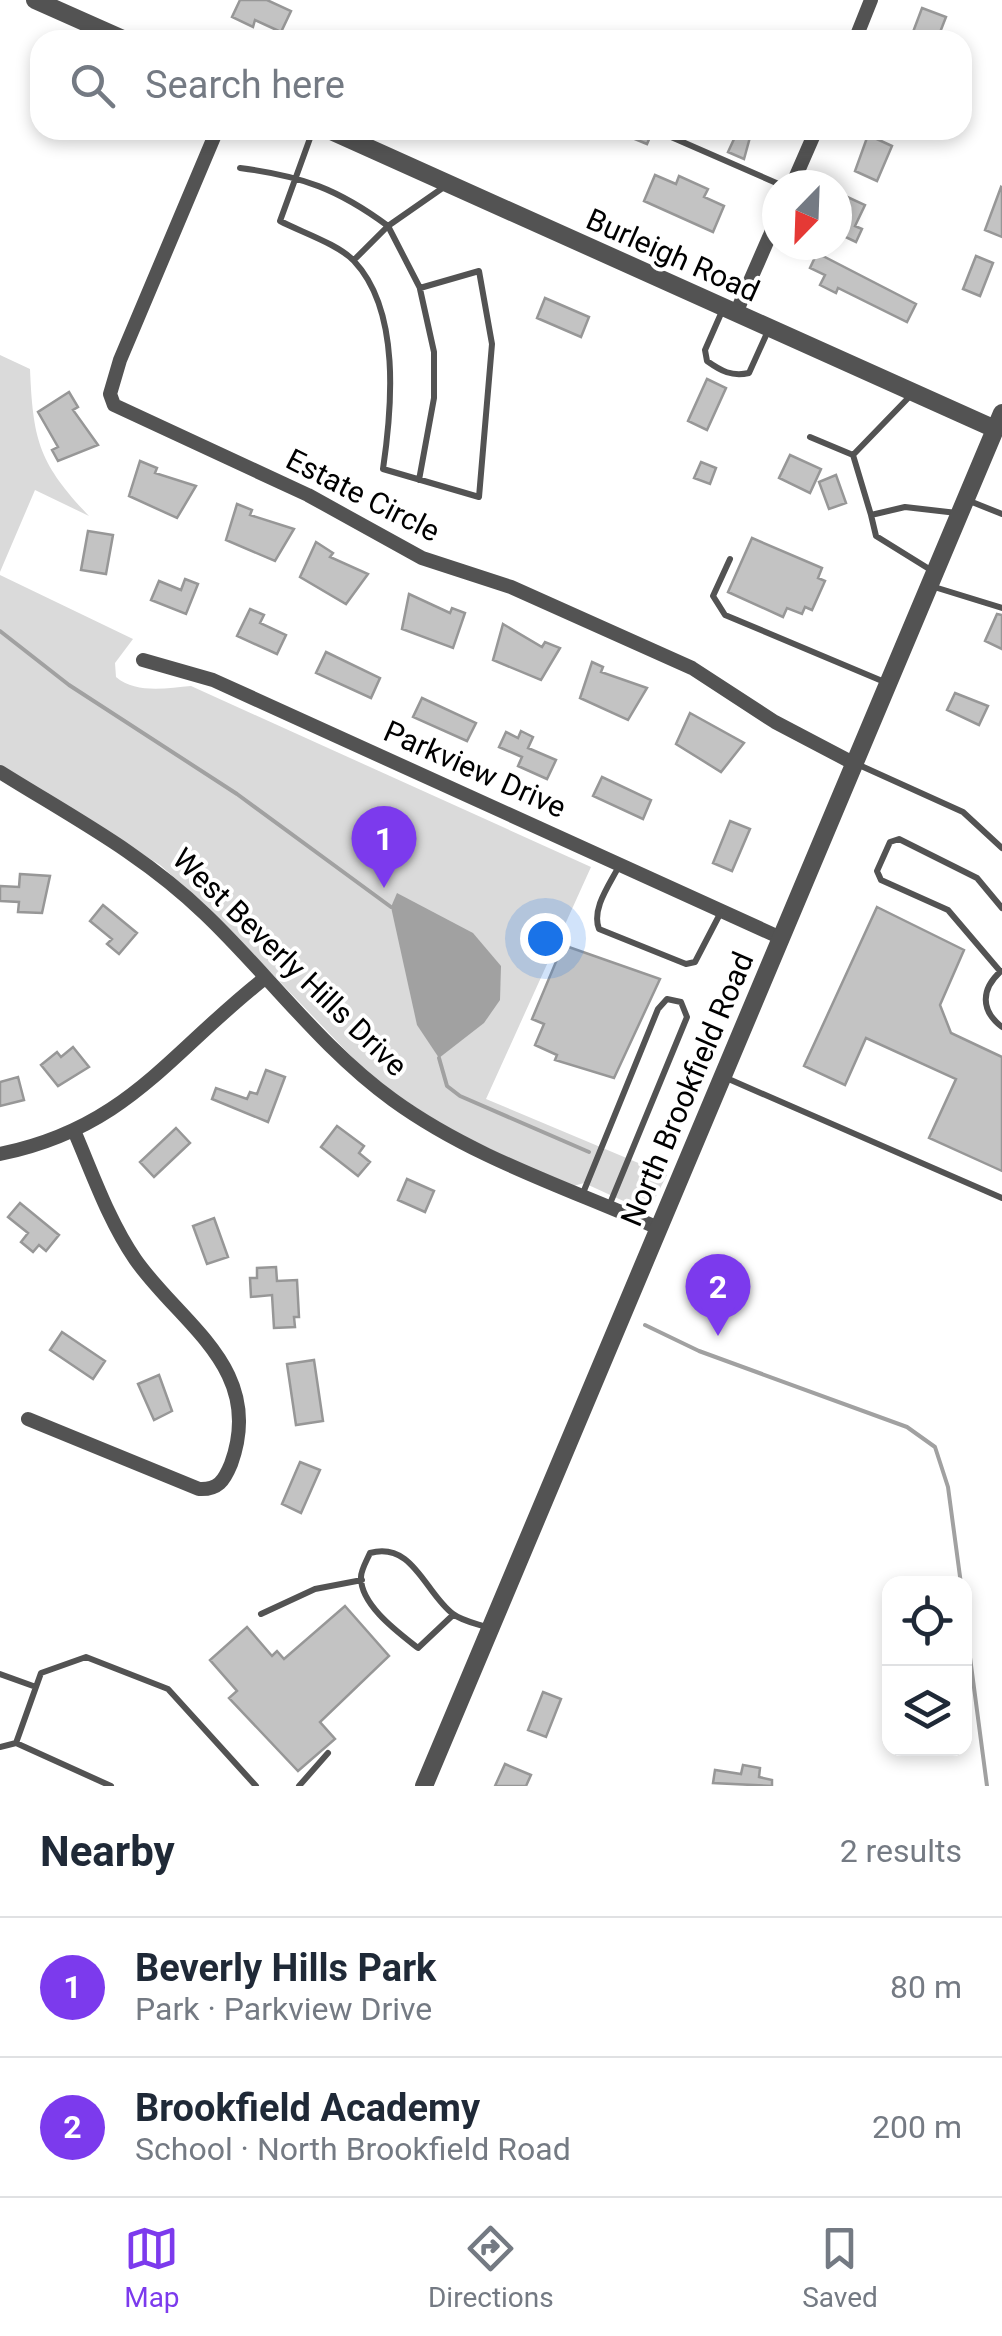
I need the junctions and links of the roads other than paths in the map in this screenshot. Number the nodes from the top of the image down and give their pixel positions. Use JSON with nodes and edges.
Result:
{"nodes":[{"id":1,"x":35,"y":0,"type":"edge"},
{"id":2,"x":871,"y":0,"type":"edge"},
{"id":3,"x":102,"y":30,"type":"edge"},
{"id":4,"x":858,"y":30,"type":"edge"},
{"id":5,"x":213,"y":140,"type":"edge"},
{"id":6,"x":309,"y":140,"type":"edge"},
{"id":7,"x":352,"y":140,"type":"edge"},
{"id":8,"x":678,"y":140,"type":"edge"},
{"id":9,"x":812,"y":140,"type":"edge"},
{"id":10,"x":240,"y":168,"type":"dead end"},
{"id":11,"x":799,"y":170,"type":"edge"},
{"id":12,"x":296,"y":176,"type":"junction"},
{"id":13,"x":762,"y":177,"type":"edge"},
{"id":14,"x":449,"y":183,"type":"junction"},
{"id":15,"x":388,"y":226,"type":"junction"},
{"id":16,"x":762,"y":248,"type":"edge"},
{"id":17,"x":354,"y":260,"type":"junction"},
{"id":18,"x":420,"y":288,"type":"junction"},
{"id":19,"x":730,"y":310,"type":"junction"},
{"id":20,"x":769,"y":328,"type":"junction"},
{"id":21,"x":913,"y":392,"type":"junction"},
{"id":22,"x":999,"y":421,"type":"edge"},
{"id":23,"x":810,"y":437,"type":"dead end"},
{"id":24,"x":853,"y":456,"type":"junction"},
{"id":25,"x":420,"y":480,"type":"junction"},
{"id":26,"x":963,"y":506,"type":"junction"},
{"id":27,"x":1002,"y":514,"type":"edge"},
{"id":28,"x":871,"y":515,"type":"junction"},
{"id":29,"x":730,"y":559,"type":"dead end"},
{"id":30,"x":933,"y":579,"type":"junction"},
{"id":31,"x":1002,"y":608,"type":"edge"},
{"id":32,"x":143,"y":660,"type":"dead end"},
{"id":33,"x":888,"y":684,"type":"junction"},
{"id":34,"x":853,"y":763,"type":"junction"},
{"id":35,"x":3,"y":780,"type":"edge"},
{"id":36,"x":1002,"y":848,"type":"edge"},
{"id":37,"x":619,"y":864,"type":"junction"},
{"id":38,"x":1002,"y":908,"type":"edge"},
{"id":39,"x":722,"y":911,"type":"junction"},
{"id":40,"x":781,"y":938,"type":"junction"},
{"id":41,"x":1001,"y":970,"type":"edge"},
{"id":42,"x":265,"y":978,"type":"junction"},
{"id":43,"x":1002,"y":1027,"type":"edge"},
{"id":44,"x":723,"y":1076,"type":"junction"},
{"id":45,"x":75,"y":1132,"type":"junction"},
{"id":46,"x":0,"y":1154,"type":"edge"},
{"id":47,"x":581,"y":1196,"type":"junction"},
{"id":48,"x":1002,"y":1198,"type":"edge"},
{"id":49,"x":609,"y":1207,"type":"junction"},
{"id":50,"x":658,"y":1228,"type":"junction"},
{"id":51,"x":28,"y":1419,"type":"dead end"},
{"id":52,"x":362,"y":1580,"type":"junction"},
{"id":53,"x":261,"y":1614,"type":"dead end"},
{"id":54,"x":453,"y":1615,"type":"junction"},
{"id":55,"x":490,"y":1628,"type":"junction"},
{"id":56,"x":0,"y":1674,"type":"edge"},
{"id":57,"x":36,"y":1687,"type":"junction"},
{"id":58,"x":16,"y":1743,"type":"junction"},
{"id":59,"x":0,"y":1747,"type":"edge"},
{"id":60,"x":328,"y":1754,"type":"dead end"},
{"id":61,"x":112,"y":1786,"type":"edge"},
{"id":62,"x":256,"y":1786,"type":"edge"},
{"id":63,"x":299,"y":1786,"type":"edge"},
{"id":64,"x":424,"y":1786,"type":"edge"}],
"edges":[{"from":1,"to":3,"type":"street"},
{"from":2,"to":4,"type":"street"},
{"from":5,"to":34,"type":"street","name":"Estate Circle"},
{"from":6,"to":12,"type":"lane"},
{"from":7,"to":14,"type":"street","name":"Burleigh Road"},
{"from":8,"to":13,"type":"lane"},
{"from":9,"to":11,"type":"street"},
{"from":10,"to":12,"type":"lane"},
{"from":12,"to":15,"type":"lane"},
{"from":12,"to":17,"type":"lane"},
{"from":14,"to":15,"type":"lane"},
{"from":14,"to":19,"type":"street","name":"Burleigh Road"},
{"from":15,"to":17,"type":"lane"},
{"from":15,"to":18,"type":"lane"},
{"from":16,"to":19,"type":"street"},
{"from":17,"to":25,"type":"lane"},
{"from":18,"to":25,"type":"lane"},
{"from":18,"to":25,"type":"lane"},
{"from":19,"to":20,"type":"street","name":"Burleigh Road"},
{"from":19,"to":20,"type":"lane"},
{"from":20,"to":21,"type":"street","name":"Burleigh Road"},
{"from":21,"to":22,"type":"street","name":"Burleigh Road"},
{"from":21,"to":24,"type":"lane"},
{"from":22,"to":26,"type":"street","name":"North Brookfield Road"},
{"from":23,"to":24,"type":"lane"},
{"from":24,"to":28,"type":"lane"},
{"from":26,"to":27,"type":"lane"},
{"from":26,"to":28,"type":"lane"},
{"from":26,"to":30,"type":"street","name":"North Brookfield Road"},
{"from":28,"to":30,"type":"lane"},
{"from":29,"to":33,"type":"lane"},
{"from":30,"to":31,"type":"lane"},
{"from":30,"to":33,"type":"street","name":"North Brookfield Road"},
{"from":32,"to":37,"type":"street","name":"Parkview Drive"},
{"from":33,"to":34,"type":"street","name":"North Brookfield Road"},
{"from":34,"to":36,"type":"lane"},
{"from":34,"to":40,"type":"street","name":"North Brookfield Road"},
{"from":35,"to":42,"type":"street","name":"West Beverly Hills Drive"},
{"from":37,"to":39,"type":"street","name":"Parkview Drive"},
{"from":37,"to":39,"type":"lane"},
{"from":38,"to":41,"type":"lane"},
{"from":39,"to":40,"type":"street","name":"Parkview Drive"},
{"from":40,"to":44,"type":"street","name":"North Brookfield Road"},
{"from":41,"to":43,"type":"lane"},
{"from":42,"to":45,"type":"street"},
{"from":42,"to":47,"type":"street","name":"West Beverly Hills Drive"},
{"from":44,"to":48,"type":"lane"},
{"from":44,"to":50,"type":"street","name":"North Brookfield Road"},
{"from":45,"to":46,"type":"street"},
{"from":45,"to":51,"type":"street"},
{"from":47,"to":49,"type":"street","name":"West Beverly Hills Drive"},
{"from":47,"to":49,"type":"lane"},
{"from":49,"to":50,"type":"street","name":"West Beverly Hills Drive"},
{"from":50,"to":55,"type":"street","name":"North Brookfield Road"},
{"from":52,"to":53,"type":"lane"},
{"from":52,"to":54,"type":"lane"},
{"from":52,"to":54,"type":"lane"},
{"from":54,"to":55,"type":"lane"},
{"from":55,"to":64,"type":"street","name":"North Brookfield Road"},
{"from":56,"to":57,"type":"lane"},
{"from":57,"to":58,"type":"lane"},
{"from":57,"to":62,"type":"lane"},
{"from":58,"to":59,"type":"lane"},
{"from":58,"to":61,"type":"lane"},
{"from":60,"to":63,"type":"lane"}]}
